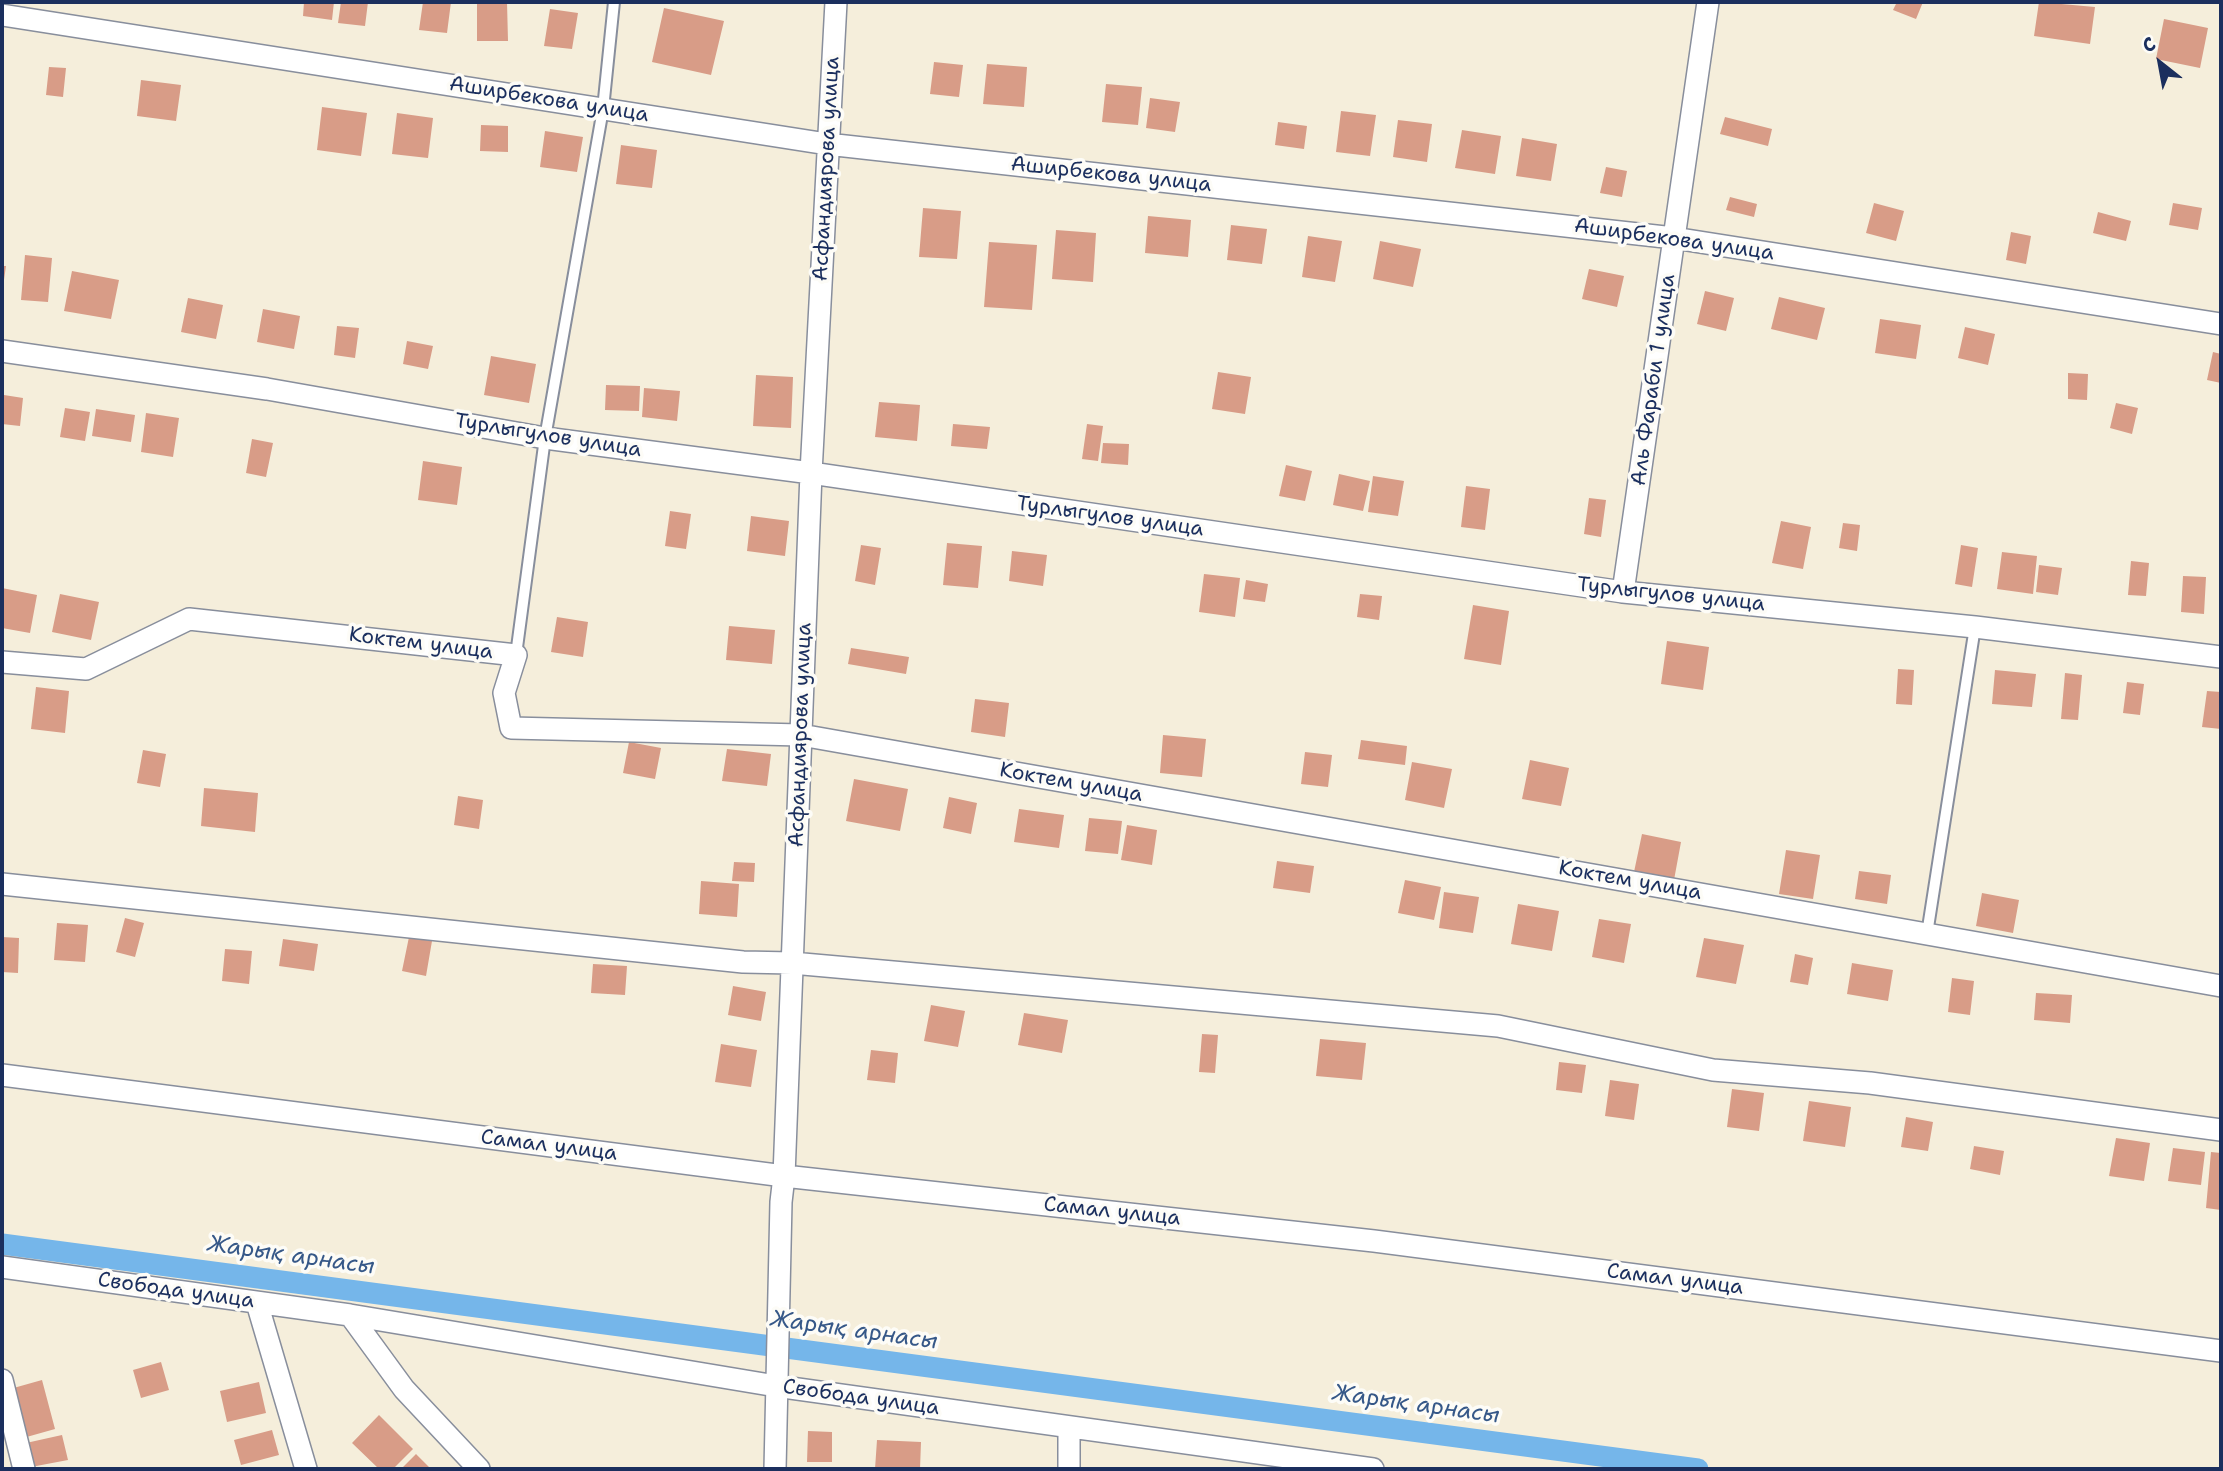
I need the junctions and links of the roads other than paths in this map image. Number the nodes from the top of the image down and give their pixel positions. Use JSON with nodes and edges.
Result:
{"nodes":[{"id":1,"x":614,"y":2,"type":"edge"},
{"id":2,"x":836,"y":2,"type":"edge"},
{"id":3,"x":1708,"y":2,"type":"edge"},
{"id":4,"x":2,"y":15,"type":"edge"},
{"id":5,"x":603,"y":108,"type":"junction"},
{"id":6,"x":827,"y":144,"type":"junction"},
{"id":7,"x":1674,"y":238,"type":"junction"},
{"id":8,"x":2221,"y":324,"type":"edge"},
{"id":9,"x":2,"y":351,"type":"edge"},
{"id":10,"x":545,"y":438,"type":"junction"},
{"id":11,"x":811,"y":473,"type":"junction"},
{"id":12,"x":1623,"y":592,"type":"junction"},
{"id":13,"x":1975,"y":627,"type":"junction"},
{"id":14,"x":516,"y":655,"type":"junction"},
{"id":15,"x":2221,"y":657,"type":"edge"},
{"id":16,"x":2,"y":663,"type":"edge"},
{"id":17,"x":801,"y":735,"type":"junction"},
{"id":18,"x":2,"y":884,"type":"edge"},
{"id":19,"x":1927,"y":934,"type":"junction"},
{"id":20,"x":792,"y":963,"type":"junction"},
{"id":21,"x":2221,"y":986,"type":"edge"},
{"id":22,"x":2,"y":1075,"type":"edge"},
{"id":23,"x":2221,"y":1130,"type":"edge"},
{"id":24,"x":784,"y":1176,"type":"junction"},
{"id":25,"x":2,"y":1267,"type":"edge"},
{"id":26,"x":257,"y":1303,"type":"junction"},
{"id":27,"x":350,"y":1315,"type":"junction"},
{"id":28,"x":2221,"y":1351,"type":"edge"},
{"id":29,"x":2,"y":1380,"type":"edge"},
{"id":30,"x":776,"y":1386,"type":"junction"},
{"id":31,"x":1069,"y":1428,"type":"junction"},
{"id":32,"x":24,"y":1469,"type":"edge"},
{"id":33,"x":306,"y":1469,"type":"edge"},
{"id":34,"x":479,"y":1469,"type":"edge"},
{"id":35,"x":775,"y":1469,"type":"edge"},
{"id":36,"x":1069,"y":1469,"type":"edge"},
{"id":37,"x":1369,"y":1469,"type":"edge"}],
"edges":[{"from":1,"to":5,"type":"lane"},
{"from":2,"to":6,"type":"street","name":"Асфандиярова улица"},
{"from":3,"to":7,"type":"street","name":"Аль Фараби 1 улица"},
{"from":4,"to":5,"type":"street","name":"Аширбекова улица"},
{"from":5,"to":6,"type":"street","name":"Аширбекова улица"},
{"from":5,"to":10,"type":"lane"},
{"from":6,"to":7,"type":"street","name":"Аширбекова улица"},
{"from":6,"to":11,"type":"street","name":"Асфандиярова улица"},
{"from":7,"to":8,"type":"street","name":"Аширбекова улица"},
{"from":7,"to":12,"type":"street","name":"Аль Фараби 1 улица"},
{"from":9,"to":10,"type":"street","name":"Турлыгулов улица"},
{"from":10,"to":11,"type":"street","name":"Турлыгулов улица"},
{"from":10,"to":14,"type":"lane"},
{"from":11,"to":12,"type":"street","name":"Турлыгулов улица"},
{"from":11,"to":17,"type":"street","name":"Асфандиярова улица"},
{"from":12,"to":13,"type":"street","name":"Турлыгулов улица"},
{"from":13,"to":15,"type":"street","name":"Турлыгулов улица"},
{"from":13,"to":19,"type":"lane"},
{"from":14,"to":16,"type":"street","name":"Коктем улица"},
{"from":14,"to":17,"type":"street","name":"Коктем улица"},
{"from":17,"to":19,"type":"street","name":"Коктем улица"},
{"from":17,"to":20,"type":"street","name":"Асфандиярова улица"},
{"from":18,"to":20,"type":"street"},
{"from":19,"to":21,"type":"street","name":"Коктем улица"},
{"from":20,"to":23,"type":"street"},
{"from":20,"to":24,"type":"street","name":"Асфандиярова улица"},
{"from":22,"to":24,"type":"street","name":"Самал улица"},
{"from":24,"to":28,"type":"street","name":"Самал улица"},
{"from":24,"to":30,"type":"street","name":"Асфандиярова улица"},
{"from":25,"to":26,"type":"street","name":"Свобода улица"},
{"from":26,"to":27,"type":"street","name":"Свобода улица"},
{"from":26,"to":33,"type":"street"},
{"from":27,"to":30,"type":"street","name":"Свобода улица"},
{"from":27,"to":34,"type":"street"},
{"from":29,"to":32,"type":"street"},
{"from":30,"to":31,"type":"street","name":"Свобода улица"},
{"from":30,"to":35,"type":"street","name":"Асфандиярова улица"},
{"from":31,"to":36,"type":"street"},
{"from":31,"to":37,"type":"street","name":"Свобода улица"}]}
